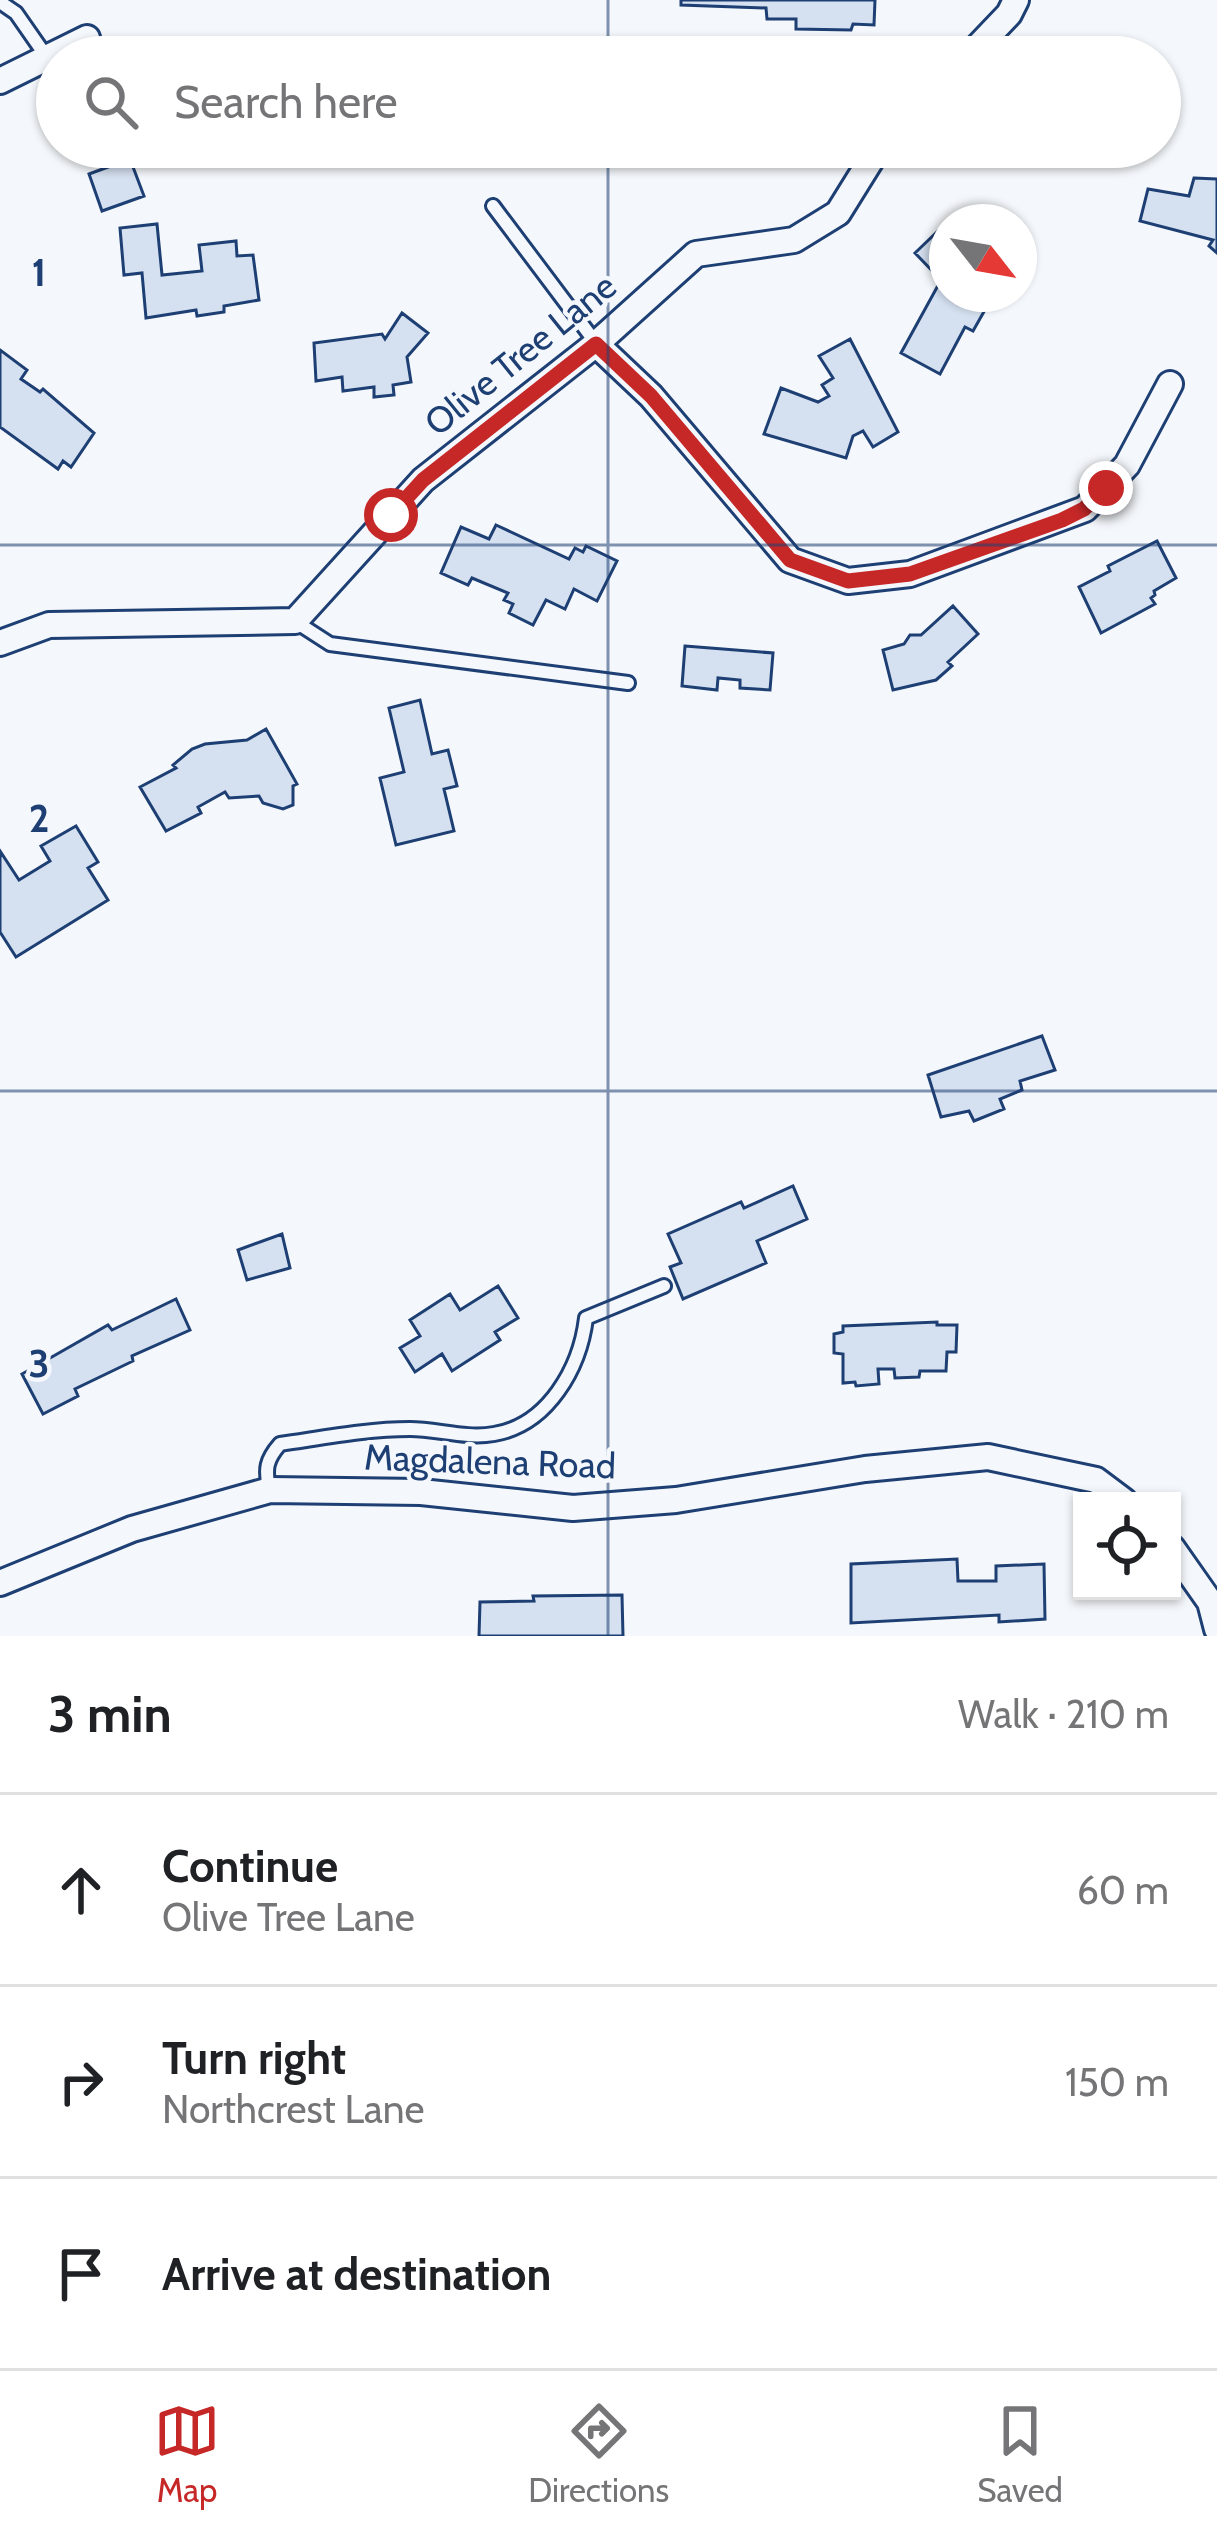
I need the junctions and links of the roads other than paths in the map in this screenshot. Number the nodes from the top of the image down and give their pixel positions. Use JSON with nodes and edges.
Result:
{"nodes":[{"id":1,"x":1016,"y":0,"type":"edge"},
{"id":2,"x":0,"y":2,"type":"edge"},
{"id":3,"x":988,"y":36,"type":"edge"},
{"id":4,"x":36,"y":42,"type":"edge"},
{"id":5,"x":36,"y":65,"type":"edge"},
{"id":6,"x":0,"y":81,"type":"edge"},
{"id":7,"x":867,"y":168,"type":"edge"},
{"id":8,"x":493,"y":206,"type":"dead end"},
{"id":9,"x":596,"y":344,"type":"junction"},
{"id":10,"x":1170,"y":384,"type":"dead end"},
{"id":11,"x":295,"y":621,"type":"junction"},
{"id":12,"x":0,"y":643,"type":"edge"},
{"id":13,"x":628,"y":683,"type":"dead end"},
{"id":14,"x":664,"y":1286,"type":"dead end"},
{"id":15,"x":270,"y":1490,"type":"junction"},
{"id":16,"x":1112,"y":1492,"type":"edge"},
{"id":17,"x":1181,"y":1561,"type":"edge"},
{"id":18,"x":0,"y":1583,"type":"edge"},
{"id":19,"x":1217,"y":1629,"type":"edge"}],
"edges":[{"from":1,"to":3,"type":"street"},
{"from":2,"to":4,"type":"lane"},
{"from":5,"to":6,"type":"street"},
{"from":7,"to":9,"type":"street","name":"Olive Tree Lane"},
{"from":8,"to":9,"type":"lane"},
{"from":9,"to":10,"type":"street"},
{"from":9,"to":11,"type":"street","name":"Olive Tree Lane"},
{"from":11,"to":12,"type":"street"},
{"from":11,"to":13,"type":"lane"},
{"from":14,"to":15,"type":"lane"},
{"from":15,"to":16,"type":"street","name":"Magdalena Road"},
{"from":15,"to":18,"type":"street","name":"Magdalena Road"},
{"from":17,"to":19,"type":"street"}]}
